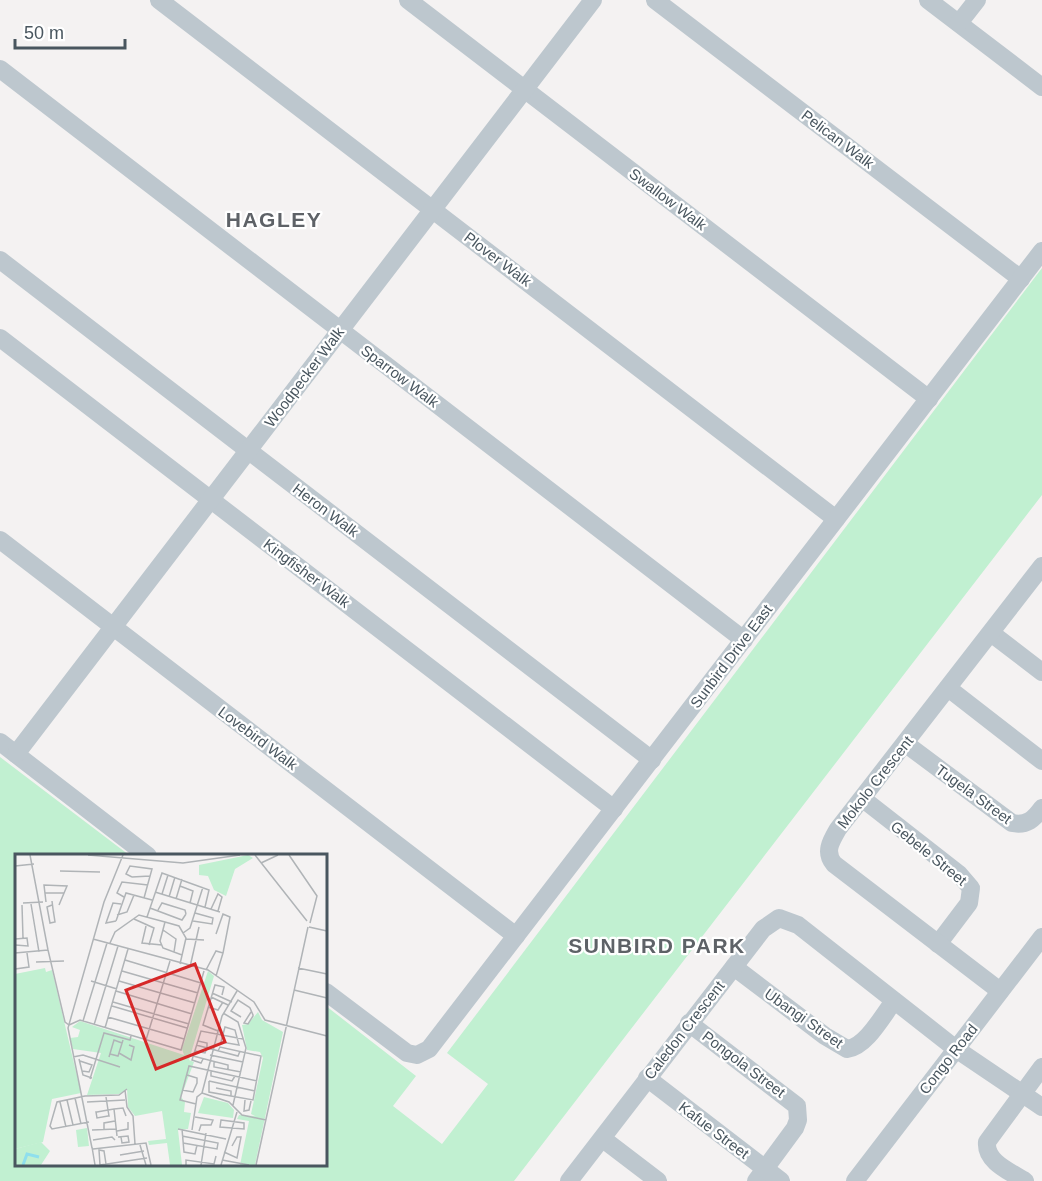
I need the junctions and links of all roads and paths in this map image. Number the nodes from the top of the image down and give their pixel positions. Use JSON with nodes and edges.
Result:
{"nodes":[{"id":1,"x":159,"y":0,"type":"edge"},
{"id":2,"x":408,"y":0,"type":"edge"},
{"id":3,"x":593,"y":0,"type":"edge"},
{"id":4,"x":655,"y":0,"type":"edge"},
{"id":5,"x":928,"y":0,"type":"edge"},
{"id":6,"x":977,"y":0,"type":"edge"},
{"id":7,"x":959,"y":23,"type":"junction"},
{"id":8,"x":0,"y":69,"type":"edge"},
{"id":9,"x":1042,"y":87,"type":"edge"},
{"id":10,"x":525,"y":90,"type":"junction"},
{"id":11,"x":433,"y":210,"type":"junction"},
{"id":12,"x":1042,"y":251,"type":"edge"},
{"id":13,"x":0,"y":260,"type":"edge"},
{"id":14,"x":1021,"y":279,"type":"junction"},
{"id":15,"x":340,"y":330,"type":"junction"},
{"id":16,"x":0,"y":338,"type":"edge"},
{"id":17,"x":928,"y":399,"type":"junction"},
{"id":18,"x":248,"y":450,"type":"junction"},
{"id":19,"x":210,"y":499,"type":"junction"},
{"id":20,"x":836,"y":519,"type":"junction"},
{"id":21,"x":0,"y":540,"type":"edge"},
{"id":22,"x":1039,"y":576,"type":"edge"},
{"id":23,"x":113,"y":628,"type":"junction"},
{"id":24,"x":991,"y":633,"type":"junction"},
{"id":25,"x":744,"y":640,"type":"junction"},
{"id":26,"x":1042,"y":672,"type":"edge"},
{"id":27,"x":948,"y":688,"type":"junction"},
{"id":28,"x":0,"y":742,"type":"edge"},
{"id":29,"x":906,"y":744,"type":"junction"},
{"id":30,"x":16,"y":754,"type":"junction"},
{"id":31,"x":652,"y":760,"type":"junction"},
{"id":32,"x":1042,"y":761,"type":"edge"},
{"id":33,"x":863,"y":799,"type":"junction"},
{"id":34,"x":1042,"y":808,"type":"edge"},
{"id":35,"x":614,"y":809,"type":"junction"},
{"id":36,"x":147,"y":854,"type":"edge"},
{"id":37,"x":516,"y":936,"type":"junction"},
{"id":38,"x":1042,"y":937,"type":"edge"},
{"id":39,"x":938,"y":944,"type":"junction"},
{"id":40,"x":734,"y":967,"type":"junction"},
{"id":41,"x":1000,"y":991,"type":"junction"},
{"id":42,"x":327,"y":993,"type":"edge"},
{"id":43,"x":894,"y":1001,"type":"junction"},
{"id":44,"x":689,"y":1023,"type":"junction"},
{"id":45,"x":956,"y":1049,"type":"junction"},
{"id":46,"x":1042,"y":1067,"type":"edge"},
{"id":47,"x":647,"y":1078,"type":"junction"},
{"id":48,"x":1021,"y":1094,"type":"junction"},
{"id":49,"x":1042,"y":1107,"type":"edge"},
{"id":50,"x":603,"y":1138,"type":"junction"},
{"id":51,"x":761,"y":1175,"type":"edge"},
{"id":52,"x":569,"y":1181,"type":"edge"},
{"id":53,"x":658,"y":1181,"type":"edge"},
{"id":54,"x":781,"y":1181,"type":"edge"},
{"id":55,"x":855,"y":1181,"type":"edge"},
{"id":56,"x":1025,"y":1181,"type":"edge"}],
"edges":[{"from":1,"to":11,"type":"street","name":"Plover Walk"},
{"from":2,"to":10,"type":"street","name":"Swallow Walk"},
{"from":3,"to":10,"type":"street","name":"Woodpecker Walk"},
{"from":4,"to":14,"type":"street","name":"Pelican Walk"},
{"from":5,"to":7,"type":"street"},
{"from":6,"to":7,"type":"street"},
{"from":7,"to":9,"type":"street"},
{"from":8,"to":15,"type":"street","name":"Sparrow Walk"},
{"from":10,"to":11,"type":"street","name":"Woodpecker Walk"},
{"from":10,"to":17,"type":"street","name":"Swallow Walk"},
{"from":11,"to":15,"type":"street","name":"Woodpecker Walk"},
{"from":11,"to":20,"type":"street","name":"Plover Walk"},
{"from":12,"to":14,"type":"street","name":"Sunbird Drive East"},
{"from":13,"to":18,"type":"street","name":"Heron Walk"},
{"from":14,"to":17,"type":"street","name":"Sunbird Drive East"},
{"from":15,"to":18,"type":"street","name":"Woodpecker Walk"},
{"from":15,"to":25,"type":"street","name":"Sparrow Walk"},
{"from":16,"to":19,"type":"street","name":"Kingfisher Walk"},
{"from":17,"to":20,"type":"street","name":"Sunbird Drive East"},
{"from":18,"to":19,"type":"street","name":"Woodpecker Walk"},
{"from":18,"to":31,"type":"street","name":"Heron Walk"},
{"from":19,"to":23,"type":"street","name":"Woodpecker Walk"},
{"from":19,"to":35,"type":"street","name":"Kingfisher Walk"},
{"from":20,"to":25,"type":"street","name":"Sunbird Drive East"},
{"from":21,"to":23,"type":"street","name":"Lovebird Walk"},
{"from":22,"to":24,"type":"street","name":"Mokolo Crescent"},
{"from":23,"to":30,"type":"street","name":"Woodpecker Walk"},
{"from":23,"to":37,"type":"street","name":"Lovebird Walk"},
{"from":24,"to":26,"type":"street"},
{"from":24,"to":27,"type":"street","name":"Mokolo Crescent"},
{"from":25,"to":31,"type":"street","name":"Sunbird Drive East"},
{"from":27,"to":29,"type":"street","name":"Mokolo Crescent"},
{"from":27,"to":32,"type":"street"},
{"from":28,"to":30,"type":"street"},
{"from":29,"to":33,"type":"street","name":"Mokolo Crescent"},
{"from":29,"to":34,"type":"street","name":"Tugela Street"},
{"from":30,"to":36,"type":"street"},
{"from":31,"to":35,"type":"street","name":"Sunbird Drive East"},
{"from":33,"to":39,"type":"street","name":"Gebele Street"},
{"from":33,"to":39,"type":"street","name":"Mokolo Crescent"},
{"from":35,"to":37,"type":"street","name":"Sunbird Drive East"},
{"from":37,"to":42,"type":"street","name":"Sunbird Drive East"},
{"from":38,"to":41,"type":"street","name":"Congo Road"},
{"from":39,"to":41,"type":"street","name":"Mokolo Crescent"},
{"from":40,"to":43,"type":"street","name":"Ubangi Street"},
{"from":40,"to":43,"type":"street","name":"Caledon Crescent"},
{"from":40,"to":44,"type":"street","name":"Caledon Crescent"},
{"from":41,"to":45,"type":"street","name":"Congo Road"},
{"from":43,"to":45,"type":"street","name":"Caledon Crescent"},
{"from":44,"to":47,"type":"street","name":"Caledon Crescent"},
{"from":44,"to":51,"type":"street","name":"Pongola Street"},
{"from":45,"to":48,"type":"street","name":"Caledon Crescent"},
{"from":45,"to":55,"type":"street","name":"Congo Road"},
{"from":46,"to":48,"type":"street"},
{"from":47,"to":50,"type":"street","name":"Caledon Crescent"},
{"from":47,"to":51,"type":"street","name":"Kafue Street"},
{"from":48,"to":49,"type":"street","name":"Caledon Crescent"},
{"from":48,"to":56,"type":"street"},
{"from":50,"to":52,"type":"street","name":"Caledon Crescent"},
{"from":50,"to":53,"type":"street"},
{"from":51,"to":54,"type":"street","name":"Kafue Street"}]}
